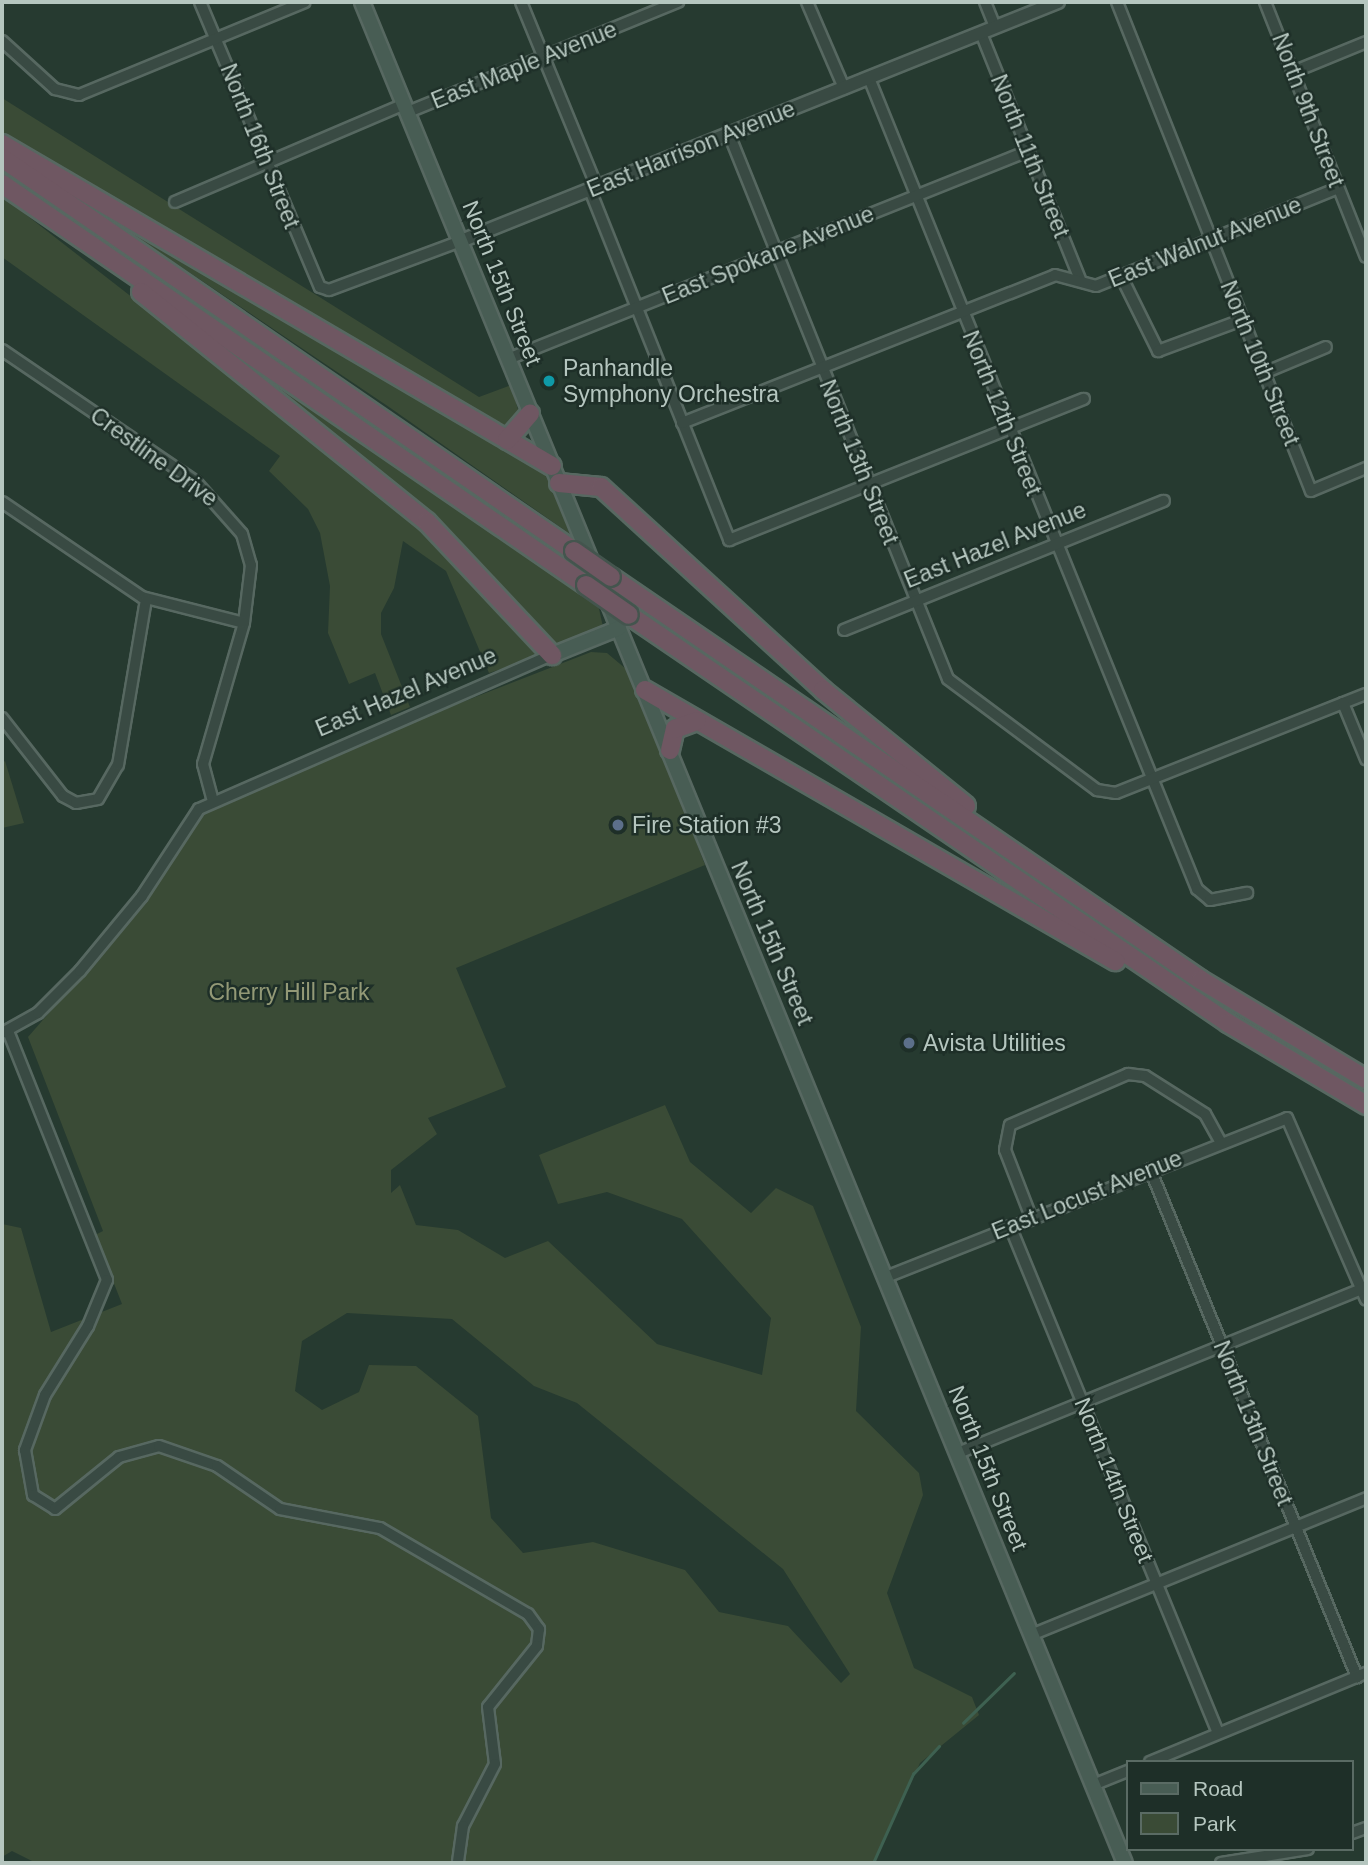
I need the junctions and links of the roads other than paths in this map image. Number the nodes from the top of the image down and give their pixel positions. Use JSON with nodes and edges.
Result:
{"nodes":[{"id":1,"x":200,"y":2,"type":"edge"},
{"id":2,"x":305,"y":2,"type":"edge"},
{"id":3,"x":362,"y":2,"type":"edge"},
{"id":4,"x":521,"y":2,"type":"edge"},
{"id":5,"x":678,"y":2,"type":"edge"},
{"id":6,"x":807,"y":2,"type":"edge"},
{"id":7,"x":985,"y":2,"type":"edge"},
{"id":8,"x":1058,"y":2,"type":"edge"},
{"id":9,"x":1117,"y":2,"type":"edge"},
{"id":10,"x":1265,"y":2,"type":"edge"},
{"id":11,"x":995,"y":27,"type":"junction"},
{"id":12,"x":981,"y":33,"type":"junction"},
{"id":13,"x":216,"y":40,"type":"junction"},
{"id":14,"x":2,"y":41,"type":"edge"},
{"id":15,"x":1366,"y":43,"type":"edge"},
{"id":16,"x":544,"y":56,"type":"junction"},
{"id":17,"x":1293,"y":72,"type":"junction"},
{"id":18,"x":869,"y":78,"type":"junction"},
{"id":19,"x":844,"y":88,"type":"junction"},
{"id":20,"x":406,"y":108,"type":"junction"},
{"id":21,"x":729,"y":134,"type":"junction"},
{"id":22,"x":2,"y":144,"type":"edge"},
{"id":23,"x":1028,"y":151,"type":"junction"},
{"id":24,"x":2,"y":158,"type":"edge"},
{"id":25,"x":267,"y":163,"type":"junction"},
{"id":26,"x":2,"y":184,"type":"edge"},
{"id":27,"x":1338,"y":188,"type":"junction"},
{"id":28,"x":594,"y":189,"type":"junction"},
{"id":29,"x":916,"y":196,"type":"junction"},
{"id":30,"x":175,"y":202,"type":"dead end"},
{"id":31,"x":41,"y":209,"type":"junction"},
{"id":32,"x":1212,"y":239,"type":"junction"},
{"id":33,"x":461,"y":241,"type":"junction"},
{"id":34,"x":776,"y":252,"type":"junction"},
{"id":35,"x":1366,"y":257,"type":"edge"},
{"id":36,"x":1121,"y":276,"type":"junction"},
{"id":37,"x":1080,"y":280,"type":"junction"},
{"id":38,"x":322,"y":289,"type":"joint"},
{"id":39,"x":636,"y":308,"type":"junction"},
{"id":40,"x":963,"y":312,"type":"junction"},
{"id":41,"x":1242,"y":320,"type":"junction"},
{"id":42,"x":1326,"y":347,"type":"dead end"},
{"id":43,"x":2,"y":350,"type":"edge"},
{"id":44,"x":508,"y":359,"type":"junction"},
{"id":45,"x":822,"y":367,"type":"junction"},
{"id":46,"x":1264,"y":373,"type":"junction"},
{"id":47,"x":1084,"y":399,"type":"dead end"},
{"id":48,"x":530,"y":414,"type":"junction"},
{"id":49,"x":682,"y":423,"type":"junction"},
{"id":50,"x":1009,"y":429,"type":"junction"},
{"id":51,"x":507,"y":440,"type":"junction"},
{"id":52,"x":552,"y":466,"type":"junction"},
{"id":53,"x":1366,"y":468,"type":"edge"},
{"id":54,"x":559,"y":484,"type":"junction"},
{"id":55,"x":869,"y":485,"type":"junction"},
{"id":56,"x":1164,"y":501,"type":"dead end"},
{"id":57,"x":2,"y":502,"type":"edge"},
{"id":58,"x":1055,"y":545,"type":"junction"},
{"id":59,"x":146,"y":599,"type":"junction"},
{"id":60,"x":915,"y":602,"type":"junction"},
{"id":61,"x":624,"y":622,"type":"junction"},
{"id":62,"x":244,"y":623,"type":"junction"},
{"id":63,"x":844,"y":630,"type":"dead end"},
{"id":64,"x":552,"y":655,"type":"junction"},
{"id":65,"x":645,"y":690,"type":"junction"},
{"id":66,"x":1366,"y":694,"type":"edge"},
{"id":67,"x":1343,"y":703,"type":"junction"},
{"id":68,"x":2,"y":718,"type":"edge"},
{"id":69,"x":697,"y":721,"type":"junction"},
{"id":70,"x":670,"y":750,"type":"junction"},
{"id":71,"x":1366,"y":759,"type":"edge"},
{"id":72,"x":1152,"y":780,"type":"junction"},
{"id":73,"x":214,"y":802,"type":"junction"},
{"id":74,"x":1040,"y":870,"type":"junction"},
{"id":75,"x":1247,"y":893,"type":"dead end"},
{"id":76,"x":1228,"y":1023,"type":"junction"},
{"id":77,"x":5,"y":1032,"type":"edge"},
{"id":78,"x":1366,"y":1079,"type":"edge"},
{"id":79,"x":1366,"y":1105,"type":"edge"},
{"id":80,"x":1220,"y":1141,"type":"junction"},
{"id":81,"x":1150,"y":1169,"type":"junction"},
{"id":82,"x":1031,"y":1217,"type":"junction"},
{"id":83,"x":1010,"y":1226,"type":"junction"},
{"id":84,"x":886,"y":1277,"type":"junction"},
{"id":85,"x":1364,"y":1287,"type":"edge"},
{"id":86,"x":1366,"y":1300,"type":"edge"},
{"id":87,"x":1222,"y":1345,"type":"junction"},
{"id":88,"x":1082,"y":1402,"type":"junction"},
{"id":89,"x":958,"y":1453,"type":"junction"},
{"id":90,"x":1366,"y":1499,"type":"edge"},
{"id":91,"x":1296,"y":1527,"type":"junction"},
{"id":92,"x":1157,"y":1584,"type":"junction"},
{"id":93,"x":1031,"y":1635,"type":"junction"},
{"id":94,"x":1362,"y":1675,"type":"edge"},
{"id":95,"x":1218,"y":1733,"type":"junction"},
{"id":96,"x":1155,"y":1760,"type":"edge"},
{"id":97,"x":1126,"y":1772,"type":"edge"},
{"id":98,"x":1093,"y":1785,"type":"junction"},
{"id":99,"x":1296,"y":1851,"type":"edge"},
{"id":100,"x":458,"y":1863,"type":"edge"},
{"id":101,"x":1125,"y":1863,"type":"edge"},
{"id":102,"x":1221,"y":1863,"type":"edge"}],
"edges":[{"from":1,"to":13,"type":"street","name":"North 16th Street"},
{"from":2,"to":13,"type":"street"},
{"from":3,"to":20,"type":"main road","name":"North 15th Street"},
{"from":4,"to":16,"type":"street"},
{"from":5,"to":16,"type":"street","name":"East Maple Avenue"},
{"from":6,"to":19,"type":"street"},
{"from":7,"to":11,"type":"street"},
{"from":8,"to":11,"type":"street","name":"East Harrison Avenue"},
{"from":9,"to":32,"type":"street","name":"North 10th Street"},
{"from":10,"to":17,"type":"street","name":"North 9th Street"},
{"from":11,"to":12,"type":"street","name":"East Harrison Avenue"},
{"from":12,"to":18,"type":"street","name":"East Harrison Avenue"},
{"from":12,"to":23,"type":"street","name":"North 11th Street"},
{"from":13,"to":14,"type":"street"},
{"from":13,"to":25,"type":"street","name":"North 16th Street"},
{"from":15,"to":17,"type":"street"},
{"from":16,"to":20,"type":"street","name":"East Maple Avenue"},
{"from":16,"to":28,"type":"street"},
{"from":17,"to":27,"type":"street","name":"North 9th Street"},
{"from":18,"to":19,"type":"street","name":"East Harrison Avenue"},
{"from":18,"to":29,"type":"street","name":"North 12th Street"},
{"from":19,"to":21,"type":"street","name":"East Harrison Avenue"},
{"from":20,"to":25,"type":"street","name":"East Maple Avenue"},
{"from":20,"to":33,"type":"main road","name":"North 15th Street"},
{"from":21,"to":28,"type":"street","name":"East Harrison Avenue"},
{"from":21,"to":34,"type":"street","name":"North 13th Street"},
{"from":22,"to":51,"type":"highway"},
{"from":23,"to":29,"type":"street","name":"East Spokane Avenue"},
{"from":23,"to":37,"type":"street","name":"North 11th Street"},
{"from":24,"to":74,"type":"highway","bridge":true},
{"from":25,"to":30,"type":"street","name":"East Maple Avenue"},
{"from":25,"to":38,"type":"street","name":"North 16th Street"},
{"from":26,"to":31,"type":"highway"},
{"from":27,"to":32,"type":"street","name":"East Walnut Avenue"},
{"from":27,"to":35,"type":"street","name":"North 9th Street"},
{"from":28,"to":33,"type":"street","name":"East Harrison Avenue"},
{"from":28,"to":39,"type":"street"},
{"from":29,"to":34,"type":"street","name":"East Spokane Avenue"},
{"from":29,"to":40,"type":"street","name":"North 12th Street"},
{"from":31,"to":61,"type":"highway","bridge":true},
{"from":31,"to":64,"type":"highway"},
{"from":32,"to":36,"type":"street","name":"East Walnut Avenue"},
{"from":32,"to":41,"type":"street","name":"North 10th Street"},
{"from":33,"to":38,"type":"street","name":"East Harrison Avenue"},
{"from":33,"to":44,"type":"main road","name":"North 15th Street"},
{"from":34,"to":39,"type":"street","name":"East Spokane Avenue"},
{"from":34,"to":45,"type":"street","name":"North 13th Street"},
{"from":36,"to":37,"type":"street","name":"East Walnut Avenue"},
{"from":36,"to":41,"type":"street"},
{"from":37,"to":40,"type":"street","name":"East Walnut Avenue"},
{"from":39,"to":44,"type":"street","name":"East Spokane Avenue"},
{"from":39,"to":49,"type":"street"},
{"from":40,"to":45,"type":"street","name":"East Walnut Avenue"},
{"from":40,"to":50,"type":"street","name":"North 12th Street"},
{"from":41,"to":46,"type":"street","name":"North 10th Street"},
{"from":42,"to":46,"type":"street"},
{"from":43,"to":62,"type":"street","name":"Crestline Drive"},
{"from":44,"to":48,"type":"main road","name":"North 15th Street"},
{"from":45,"to":49,"type":"street","name":"East Walnut Avenue"},
{"from":45,"to":55,"type":"street","name":"North 13th Street"},
{"from":46,"to":53,"type":"street","name":"North 10th Street"},
{"from":47,"to":50,"type":"street"},
{"from":48,"to":51,"type":"highway"},
{"from":48,"to":52,"type":"main road","name":"North 15th Street"},
{"from":49,"to":55,"type":"street"},
{"from":50,"to":55,"type":"street"},
{"from":50,"to":58,"type":"street","name":"North 12th Street"},
{"from":51,"to":52,"type":"highway"},
{"from":52,"to":54,"type":"main road","name":"North 15th Street"},
{"from":54,"to":61,"type":"main road","name":"North 15th Street"},
{"from":54,"to":74,"type":"highway"},
{"from":55,"to":60,"type":"street","name":"North 13th Street"},
{"from":56,"to":58,"type":"street","name":"East Hazel Avenue"},
{"from":57,"to":59,"type":"street"},
{"from":58,"to":60,"type":"street","name":"East Hazel Avenue"},
{"from":58,"to":72,"type":"street","name":"North 12th Street"},
{"from":59,"to":62,"type":"street"},
{"from":59,"to":68,"type":"street"},
{"from":60,"to":63,"type":"street","name":"East Hazel Avenue"},
{"from":60,"to":72,"type":"street","name":"North 13th Street"},
{"from":61,"to":64,"type":"main road","name":"East Hazel Avenue"},
{"from":61,"to":65,"type":"main road","name":"North 15th Street"},
{"from":61,"to":76,"type":"highway"},
{"from":62,"to":73,"type":"street","name":"Crestline Drive"},
{"from":64,"to":73,"type":"street","name":"East Hazel Avenue"},
{"from":65,"to":69,"type":"highway"},
{"from":65,"to":70,"type":"main road","name":"North 15th Street"},
{"from":66,"to":67,"type":"street","name":"North 13th Street"},
{"from":67,"to":71,"type":"street"},
{"from":67,"to":72,"type":"street","name":"North 13th Street"},
{"from":69,"to":70,"type":"highway"},
{"from":69,"to":76,"type":"highway"},
{"from":70,"to":84,"type":"main road","name":"North 15th Street"},
{"from":72,"to":75,"type":"street","name":"North 12th Street"},
{"from":73,"to":77,"type":"street","name":"East Hazel Avenue"},
{"from":74,"to":78,"type":"highway"},
{"from":76,"to":79,"type":"highway"},
{"from":77,"to":100,"type":"street"},
{"from":80,"to":81,"type":"street","name":"East Locust Avenue"},
{"from":80,"to":82,"type":"street"},
{"from":80,"to":85,"type":"street","name":"East Locust Avenue"},
{"from":81,"to":82,"type":"street","name":"East Locust Avenue"},
{"from":81,"to":87,"type":"street","name":"North 13th Street"},
{"from":82,"to":83,"type":"street","name":"East Locust Avenue"},
{"from":83,"to":84,"type":"street","name":"East Locust Avenue"},
{"from":83,"to":88,"type":"street","name":"North 14th Street"},
{"from":84,"to":89,"type":"main road","name":"North 15th Street"},
{"from":85,"to":86,"type":"street"},
{"from":85,"to":87,"type":"street"},
{"from":87,"to":88,"type":"street"},
{"from":87,"to":91,"type":"street","name":"North 13th Street"},
{"from":88,"to":89,"type":"street"},
{"from":88,"to":92,"type":"street","name":"North 14th Street"},
{"from":89,"to":93,"type":"main road","name":"North 15th Street"},
{"from":90,"to":91,"type":"street"},
{"from":91,"to":92,"type":"street"},
{"from":91,"to":94,"type":"street","name":"North 13th Street"},
{"from":92,"to":93,"type":"street"},
{"from":92,"to":95,"type":"street","name":"North 14th Street"},
{"from":93,"to":98,"type":"main road","name":"North 15th Street"},
{"from":94,"to":95,"type":"street"},
{"from":95,"to":96,"type":"street"},
{"from":97,"to":98,"type":"street"},
{"from":98,"to":101,"type":"main road","name":"North 15th Street"},
{"from":99,"to":102,"type":"street"}]}
